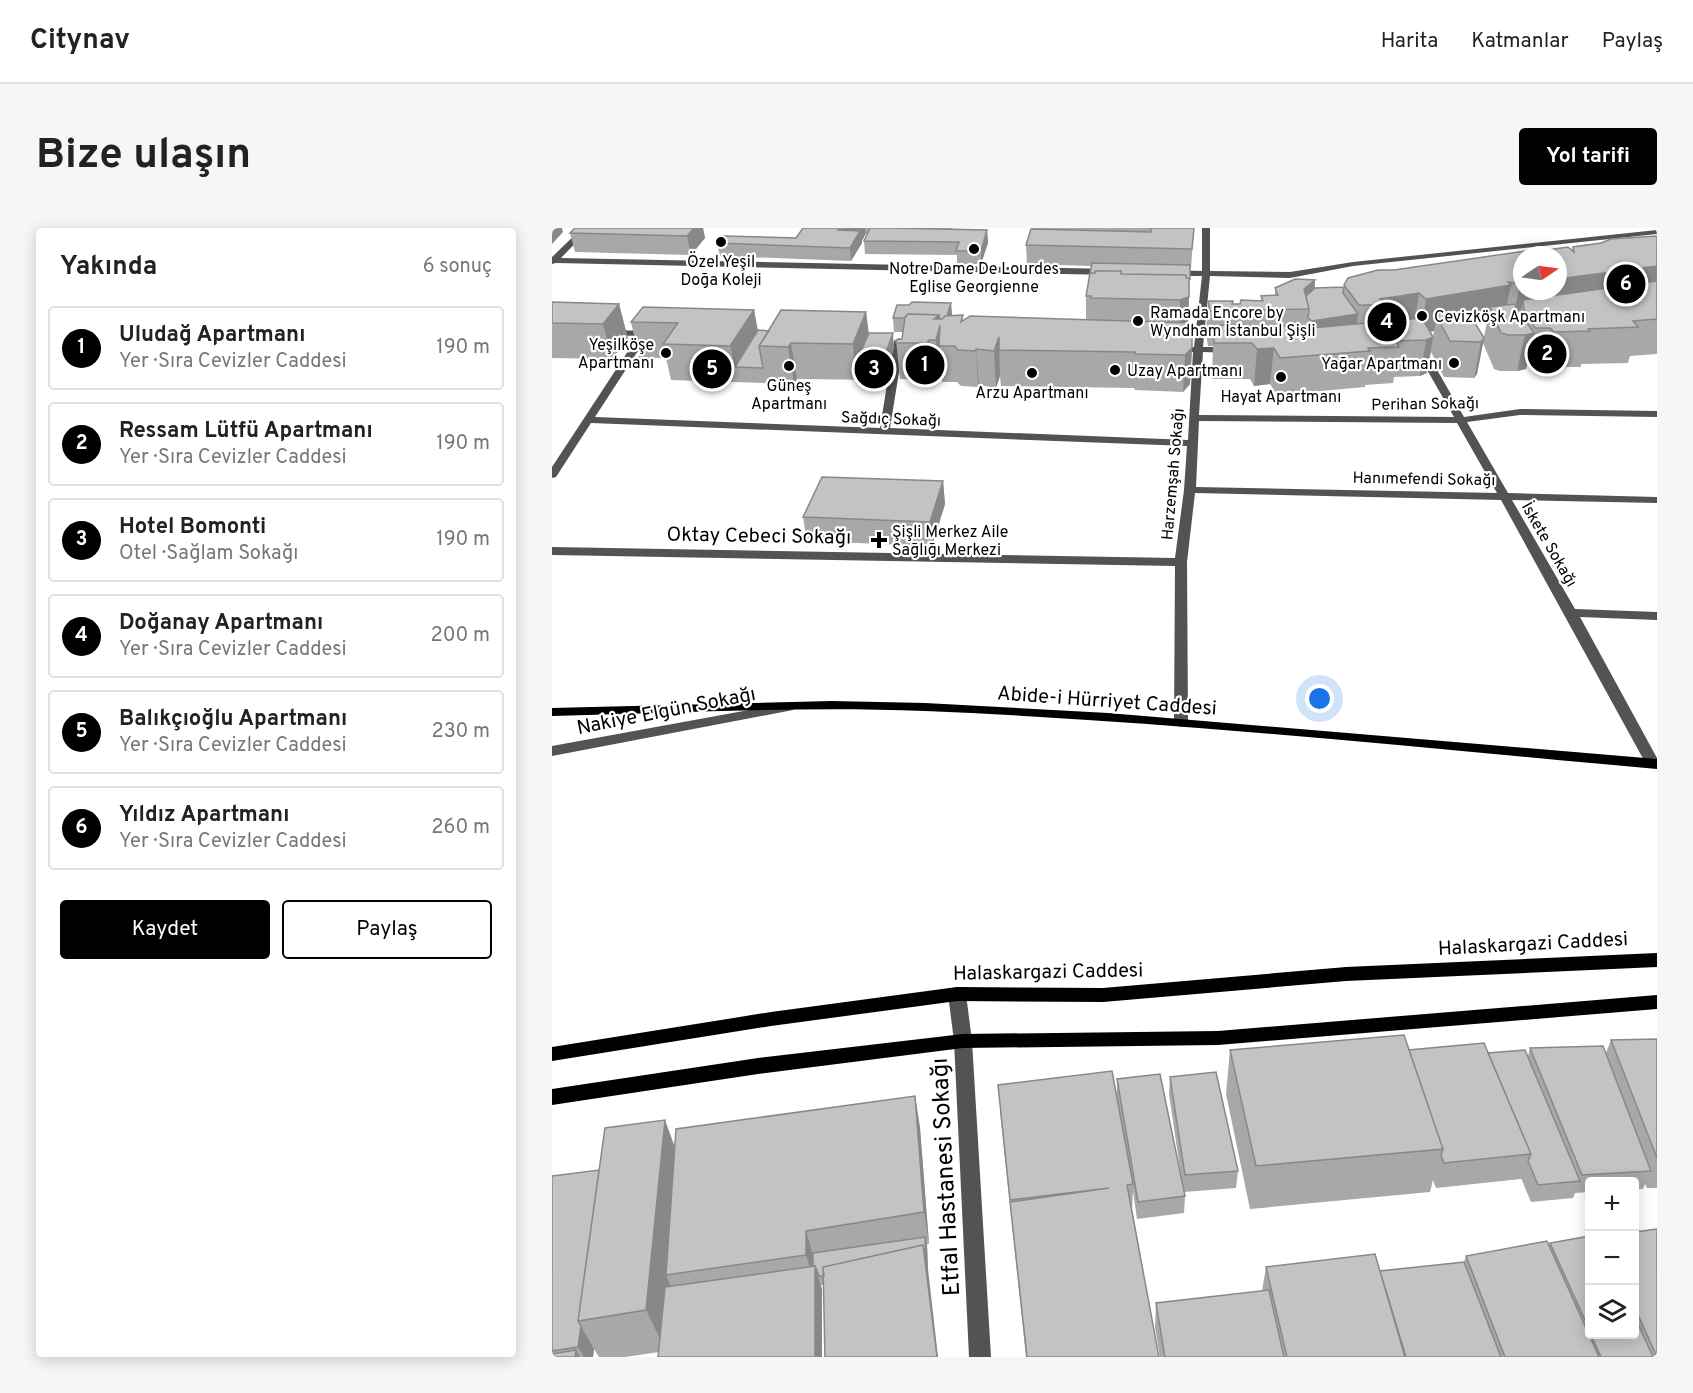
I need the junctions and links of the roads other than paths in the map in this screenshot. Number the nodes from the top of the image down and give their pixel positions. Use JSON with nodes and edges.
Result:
{"nodes":[{"id":1,"x":586,"y":228,"type":"edge"},
{"id":2,"x":1206,"y":228,"type":"edge"},
{"id":3,"x":1657,"y":232,"type":"edge"},
{"id":4,"x":553,"y":260,"type":"edge"},
{"id":5,"x":1123,"y":272,"type":"edge"},
{"id":6,"x":1159,"y":273,"type":"edge"},
{"id":7,"x":1206,"y":274,"type":"junction"},
{"id":8,"x":598,"y":332,"type":"edge"},
{"id":9,"x":644,"y":334,"type":"junction"},
{"id":10,"x":667,"y":335,"type":"edge"},
{"id":11,"x":888,"y":341,"type":"edge"},
{"id":12,"x":899,"y":341,"type":"junction"},
{"id":13,"x":911,"y":342,"type":"edge"},
{"id":14,"x":1416,"y":342,"type":"edge"},
{"id":15,"x":1162,"y":349,"type":"edge"},
{"id":16,"x":1198,"y":350,"type":"junction"},
{"id":17,"x":1243,"y":351,"type":"edge"},
{"id":18,"x":1657,"y":414,"type":"edge"},
{"id":19,"x":1194,"y":418,"type":"junction"},
{"id":20,"x":587,"y":420,"type":"junction"},
{"id":21,"x":1461,"y":420,"type":"junction"},
{"id":22,"x":884,"y":433,"type":"junction"},
{"id":23,"x":1193,"y":443,"type":"junction"},
{"id":24,"x":552,"y":475,"type":"edge"},
{"id":25,"x":1190,"y":490,"type":"junction"},
{"id":26,"x":1503,"y":497,"type":"junction"},
{"id":27,"x":1657,"y":500,"type":"edge"},
{"id":28,"x":552,"y":551,"type":"edge"},
{"id":29,"x":1181,"y":562,"type":"junction"},
{"id":30,"x":1571,"y":613,"type":"junction"},
{"id":31,"x":1657,"y":616,"type":"edge"},
{"id":32,"x":788,"y":707,"type":"junction"},
{"id":33,"x":552,"y":712,"type":"edge"},
{"id":34,"x":1181,"y":723,"type":"junction"},
{"id":35,"x":552,"y":751,"type":"edge"},
{"id":36,"x":1655,"y":764,"type":"edge"},
{"id":37,"x":1657,"y":960,"type":"edge"},
{"id":38,"x":957,"y":994,"type":"junction"},
{"id":39,"x":1657,"y":1002,"type":"edge"},
{"id":40,"x":963,"y":1041,"type":"junction"},
{"id":41,"x":552,"y":1054,"type":"edge"},
{"id":42,"x":552,"y":1097,"type":"edge"},
{"id":43,"x":980,"y":1357,"type":"edge"}],
"edges":[{"from":1,"to":4,"type":"street"},
{"from":2,"to":7,"type":"street","name":"Harzemşah Sokağı"},
{"from":3,"to":7,"type":"street"},
{"from":4,"to":5,"type":"street"},
{"from":6,"to":7,"type":"street"},
{"from":7,"to":16,"type":"street","name":"Harzemşah Sokağı"},
{"from":8,"to":9,"type":"street"},
{"from":9,"to":10,"type":"street"},
{"from":9,"to":20,"type":"street"},
{"from":11,"to":12,"type":"street"},
{"from":12,"to":13,"type":"street"},
{"from":12,"to":22,"type":"street"},
{"from":14,"to":21,"type":"street","name":"İskete Sokağı"},
{"from":15,"to":16,"type":"street"},
{"from":16,"to":17,"type":"street"},
{"from":16,"to":19,"type":"street","name":"Harzemşah Sokağı"},
{"from":18,"to":21,"type":"street","name":"Perihan Sokağı"},
{"from":19,"to":21,"type":"street","name":"Perihan Sokağı"},
{"from":19,"to":23,"type":"street","name":"Harzemşah Sokağı"},
{"from":20,"to":22,"type":"street","name":"Sağdıç Sokağı"},
{"from":20,"to":24,"type":"street"},
{"from":21,"to":26,"type":"street","name":"İskete Sokağı"},
{"from":22,"to":23,"type":"street","name":"Sağdıç Sokağı"},
{"from":23,"to":25,"type":"street","name":"Harzemşah Sokağı"},
{"from":25,"to":26,"type":"street","name":"Hanımefendi Sokağı"},
{"from":25,"to":29,"type":"street","name":"Harzemşah Sokağı"},
{"from":26,"to":27,"type":"street","name":"Hanımefendi Sokağı"},
{"from":26,"to":30,"type":"street","name":"İskete Sokağı"},
{"from":28,"to":29,"type":"street","name":"Oktay Cebeci Sokağı"},
{"from":29,"to":34,"type":"street","name":"Harzemşah Sokağı"},
{"from":30,"to":31,"type":"street"},
{"from":30,"to":36,"type":"street","name":"İskete Sokağı"},
{"from":32,"to":33,"type":"main road","name":"Abide-i Hürriyet Caddesi"},
{"from":32,"to":34,"type":"main road","name":"Abide-i Hürriyet Caddesi"},
{"from":32,"to":35,"type":"street","name":"Nakiye Elgün Sokağı"},
{"from":34,"to":36,"type":"main road","name":"Abide-i Hürriyet Caddesi"},
{"from":37,"to":38,"type":"main road","name":"Halaskargazi Caddesi"},
{"from":38,"to":40,"type":"street","name":"Etfal Hastanesi Sokağı"},
{"from":38,"to":41,"type":"main road","name":"Halaskargazi Caddesi"},
{"from":39,"to":40,"type":"main road"},
{"from":40,"to":42,"type":"main road"},
{"from":40,"to":43,"type":"street","name":"Etfal Hastanesi Sokağı"}]}
